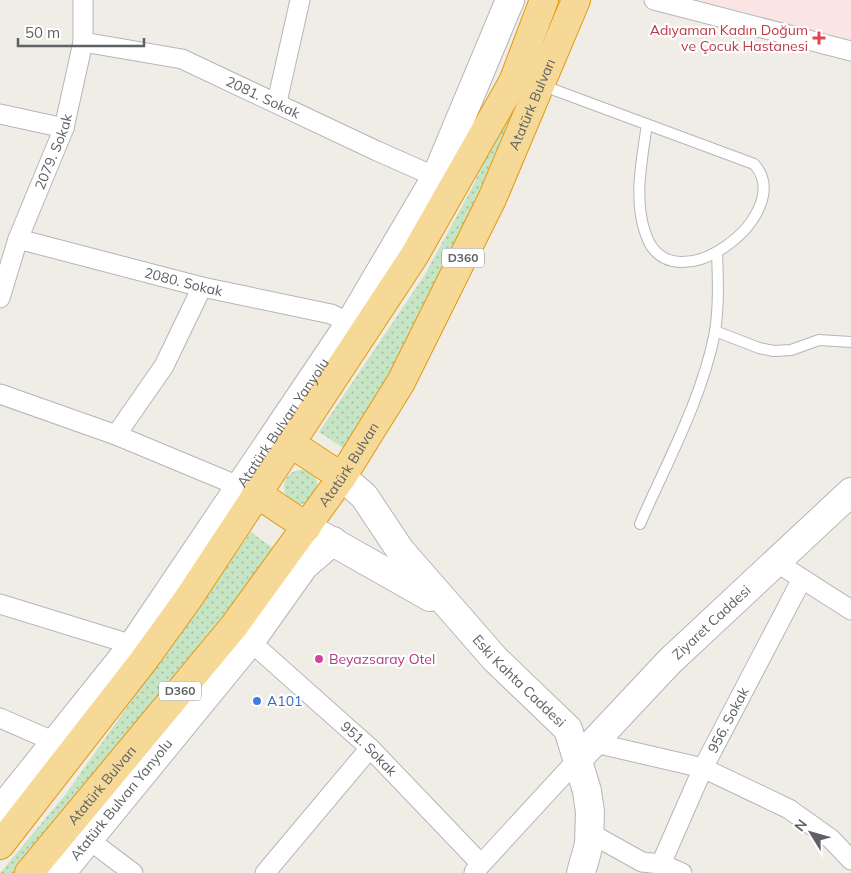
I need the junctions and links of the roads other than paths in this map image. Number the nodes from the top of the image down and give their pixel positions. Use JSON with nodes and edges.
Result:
{"nodes":[{"id":1,"x":82,"y":0,"type":"edge"},
{"id":2,"x":300,"y":0,"type":"edge"},
{"id":3,"x":510,"y":0,"type":"edge"},
{"id":4,"x":544,"y":0,"type":"edge"},
{"id":5,"x":576,"y":0,"type":"edge"},
{"id":6,"x":654,"y":0,"type":"edge"},
{"id":7,"x":82,"y":42,"type":"junction"},
{"id":8,"x":851,"y":51,"type":"edge"},
{"id":9,"x":541,"y":85,"type":"junction"},
{"id":10,"x":277,"y":102,"type":"junction"},
{"id":11,"x":0,"y":114,"type":"edge"},
{"id":12,"x":647,"y":124,"type":"junction"},
{"id":13,"x":64,"y":128,"type":"junction"},
{"id":14,"x":436,"y":177,"type":"junction"},
{"id":15,"x":18,"y":239,"type":"junction"},
{"id":16,"x":717,"y":252,"type":"junction"},
{"id":17,"x":202,"y":286,"type":"junction"},
{"id":18,"x":0,"y":298,"type":"edge"},
{"id":19,"x":350,"y":323,"type":"junction"},
{"id":20,"x":715,"y":330,"type":"junction"},
{"id":21,"x":851,"y":342,"type":"edge"},
{"id":22,"x":1,"y":397,"type":"edge"},
{"id":23,"x":116,"y":435,"type":"junction"},
{"id":24,"x":290,"y":443,"type":"junction"},
{"id":25,"x":342,"y":477,"type":"junction"},
{"id":26,"x":248,"y":490,"type":"junction"},
{"id":27,"x":851,"y":492,"type":"edge"},
{"id":28,"x":640,"y":524,"type":"dead end"},
{"id":29,"x":307,"y":527,"type":"junction"},
{"id":30,"x":333,"y":541,"type":"junction"},
{"id":31,"x":776,"y":562,"type":"junction"},
{"id":32,"x":802,"y":578,"type":"junction"},
{"id":33,"x":0,"y":604,"type":"edge"},
{"id":34,"x":850,"y":608,"type":"edge"},
{"id":35,"x":453,"y":610,"type":"junction"},
{"id":36,"x":242,"y":634,"type":"junction"},
{"id":37,"x":139,"y":653,"type":"junction"},
{"id":38,"x":0,"y":718,"type":"edge"},
{"id":39,"x":55,"y":742,"type":"junction"},
{"id":40,"x":370,"y":748,"type":"junction"},
{"id":41,"x":587,"y":751,"type":"junction"},
{"id":42,"x":703,"y":768,"type":"junction"},
{"id":43,"x":0,"y":811,"type":"edge"},
{"id":44,"x":590,"y":833,"type":"junction"},
{"id":45,"x":88,"y":839,"type":"junction"},
{"id":46,"x":0,"y":845,"type":"edge"},
{"id":47,"x":851,"y":860,"type":"edge"},
{"id":48,"x":661,"y":864,"type":"junction"},
{"id":49,"x":477,"y":868,"type":"edge"},
{"id":50,"x":29,"y":873,"type":"edge"},
{"id":51,"x":61,"y":873,"type":"edge"},
{"id":52,"x":134,"y":873,"type":"edge"},
{"id":53,"x":265,"y":873,"type":"edge"},
{"id":54,"x":581,"y":873,"type":"edge"},
{"id":55,"x":682,"y":873,"type":"edge"}],
"edges":[{"from":1,"to":7,"type":"street","name":"2079. Sokak"},
{"from":2,"to":10,"type":"street"},
{"from":3,"to":14,"type":"street","name":"Atatürk Bulvarı Yanyolu"},
{"from":4,"to":24,"type":"highway","name":"Atatürk Bulvarı","number":"D360"},
{"from":5,"to":9,"type":"highway","name":"Atatürk Bulvarı","number":"D360"},
{"from":6,"to":8,"type":"street"},
{"from":7,"to":10,"type":"street","name":"2081. Sokak"},
{"from":7,"to":13,"type":"street","name":"2079. Sokak"},
{"from":9,"to":12,"type":"lane"},
{"from":9,"to":25,"type":"highway","name":"Atatürk Bulvarı","number":"D360"},
{"from":10,"to":14,"type":"street","name":"2081. Sokak"},
{"from":11,"to":13,"type":"street"},
{"from":12,"to":16,"type":"lane"},
{"from":12,"to":16,"type":"lane"},
{"from":13,"to":15,"type":"street","name":"2079. Sokak"},
{"from":14,"to":19,"type":"street","name":"Atatürk Bulvarı Yanyolu"},
{"from":15,"to":17,"type":"street","name":"2080. Sokak"},
{"from":15,"to":18,"type":"street","name":"2079. Sokak"},
{"from":16,"to":20,"type":"lane"},
{"from":17,"to":19,"type":"street","name":"2080. Sokak"},
{"from":17,"to":23,"type":"street"},
{"from":19,"to":26,"type":"street","name":"Atatürk Bulvarı Yanyolu"},
{"from":20,"to":21,"type":"lane"},
{"from":20,"to":28,"type":"lane"},
{"from":22,"to":23,"type":"street"},
{"from":23,"to":26,"type":"street"},
{"from":24,"to":25,"type":"highway"},
{"from":24,"to":26,"type":"highway","name":"Atatürk Bulvarı","number":"D360"},
{"from":25,"to":29,"type":"highway","name":"Atatürk Bulvarı","number":"D360"},
{"from":25,"to":35,"type":"street","name":"Eski Kahta Caddesi"},
{"from":26,"to":29,"type":"highway"},
{"from":26,"to":37,"type":"highway","name":"Atatürk Bulvarı","number":"D360"},
{"from":27,"to":31,"type":"street","name":"Ziyaret Caddesi"},
{"from":29,"to":30,"type":"street"},
{"from":29,"to":36,"type":"highway","name":"Atatürk Bulvarı","number":"D360"},
{"from":30,"to":35,"type":"street"},
{"from":30,"to":36,"type":"street","name":"Atatürk Bulvarı Yanyolu"},
{"from":31,"to":32,"type":"street"},
{"from":31,"to":41,"type":"street","name":"Ziyaret Caddesi"},
{"from":32,"to":34,"type":"street"},
{"from":32,"to":42,"type":"street","name":"956. Sokak"},
{"from":33,"to":37,"type":"street"},
{"from":35,"to":41,"type":"street","name":"Eski Kahta Caddesi"},
{"from":36,"to":40,"type":"street","name":"951. Sokak"},
{"from":36,"to":45,"type":"street","name":"Atatürk Bulvarı Yanyolu"},
{"from":36,"to":50,"type":"highway","name":"Atatürk Bulvarı","number":"D360"},
{"from":37,"to":39,"type":"street"},
{"from":37,"to":46,"type":"highway","name":"Atatürk Bulvarı","number":"D360"},
{"from":38,"to":39,"type":"street"},
{"from":39,"to":43,"type":"street"},
{"from":40,"to":49,"type":"street","name":"951. Sokak"},
{"from":40,"to":53,"type":"street"},
{"from":41,"to":42,"type":"street"},
{"from":41,"to":44,"type":"street","name":"Eski Kahta Caddesi"},
{"from":41,"to":49,"type":"street"},
{"from":42,"to":47,"type":"street"},
{"from":42,"to":48,"type":"street","name":"956. Sokak"},
{"from":44,"to":48,"type":"street"},
{"from":44,"to":54,"type":"street","name":"Eski Kahta Caddesi"},
{"from":45,"to":51,"type":"street","name":"Atatürk Bulvarı Yanyolu"},
{"from":45,"to":52,"type":"street"},
{"from":48,"to":55,"type":"street"}]}
